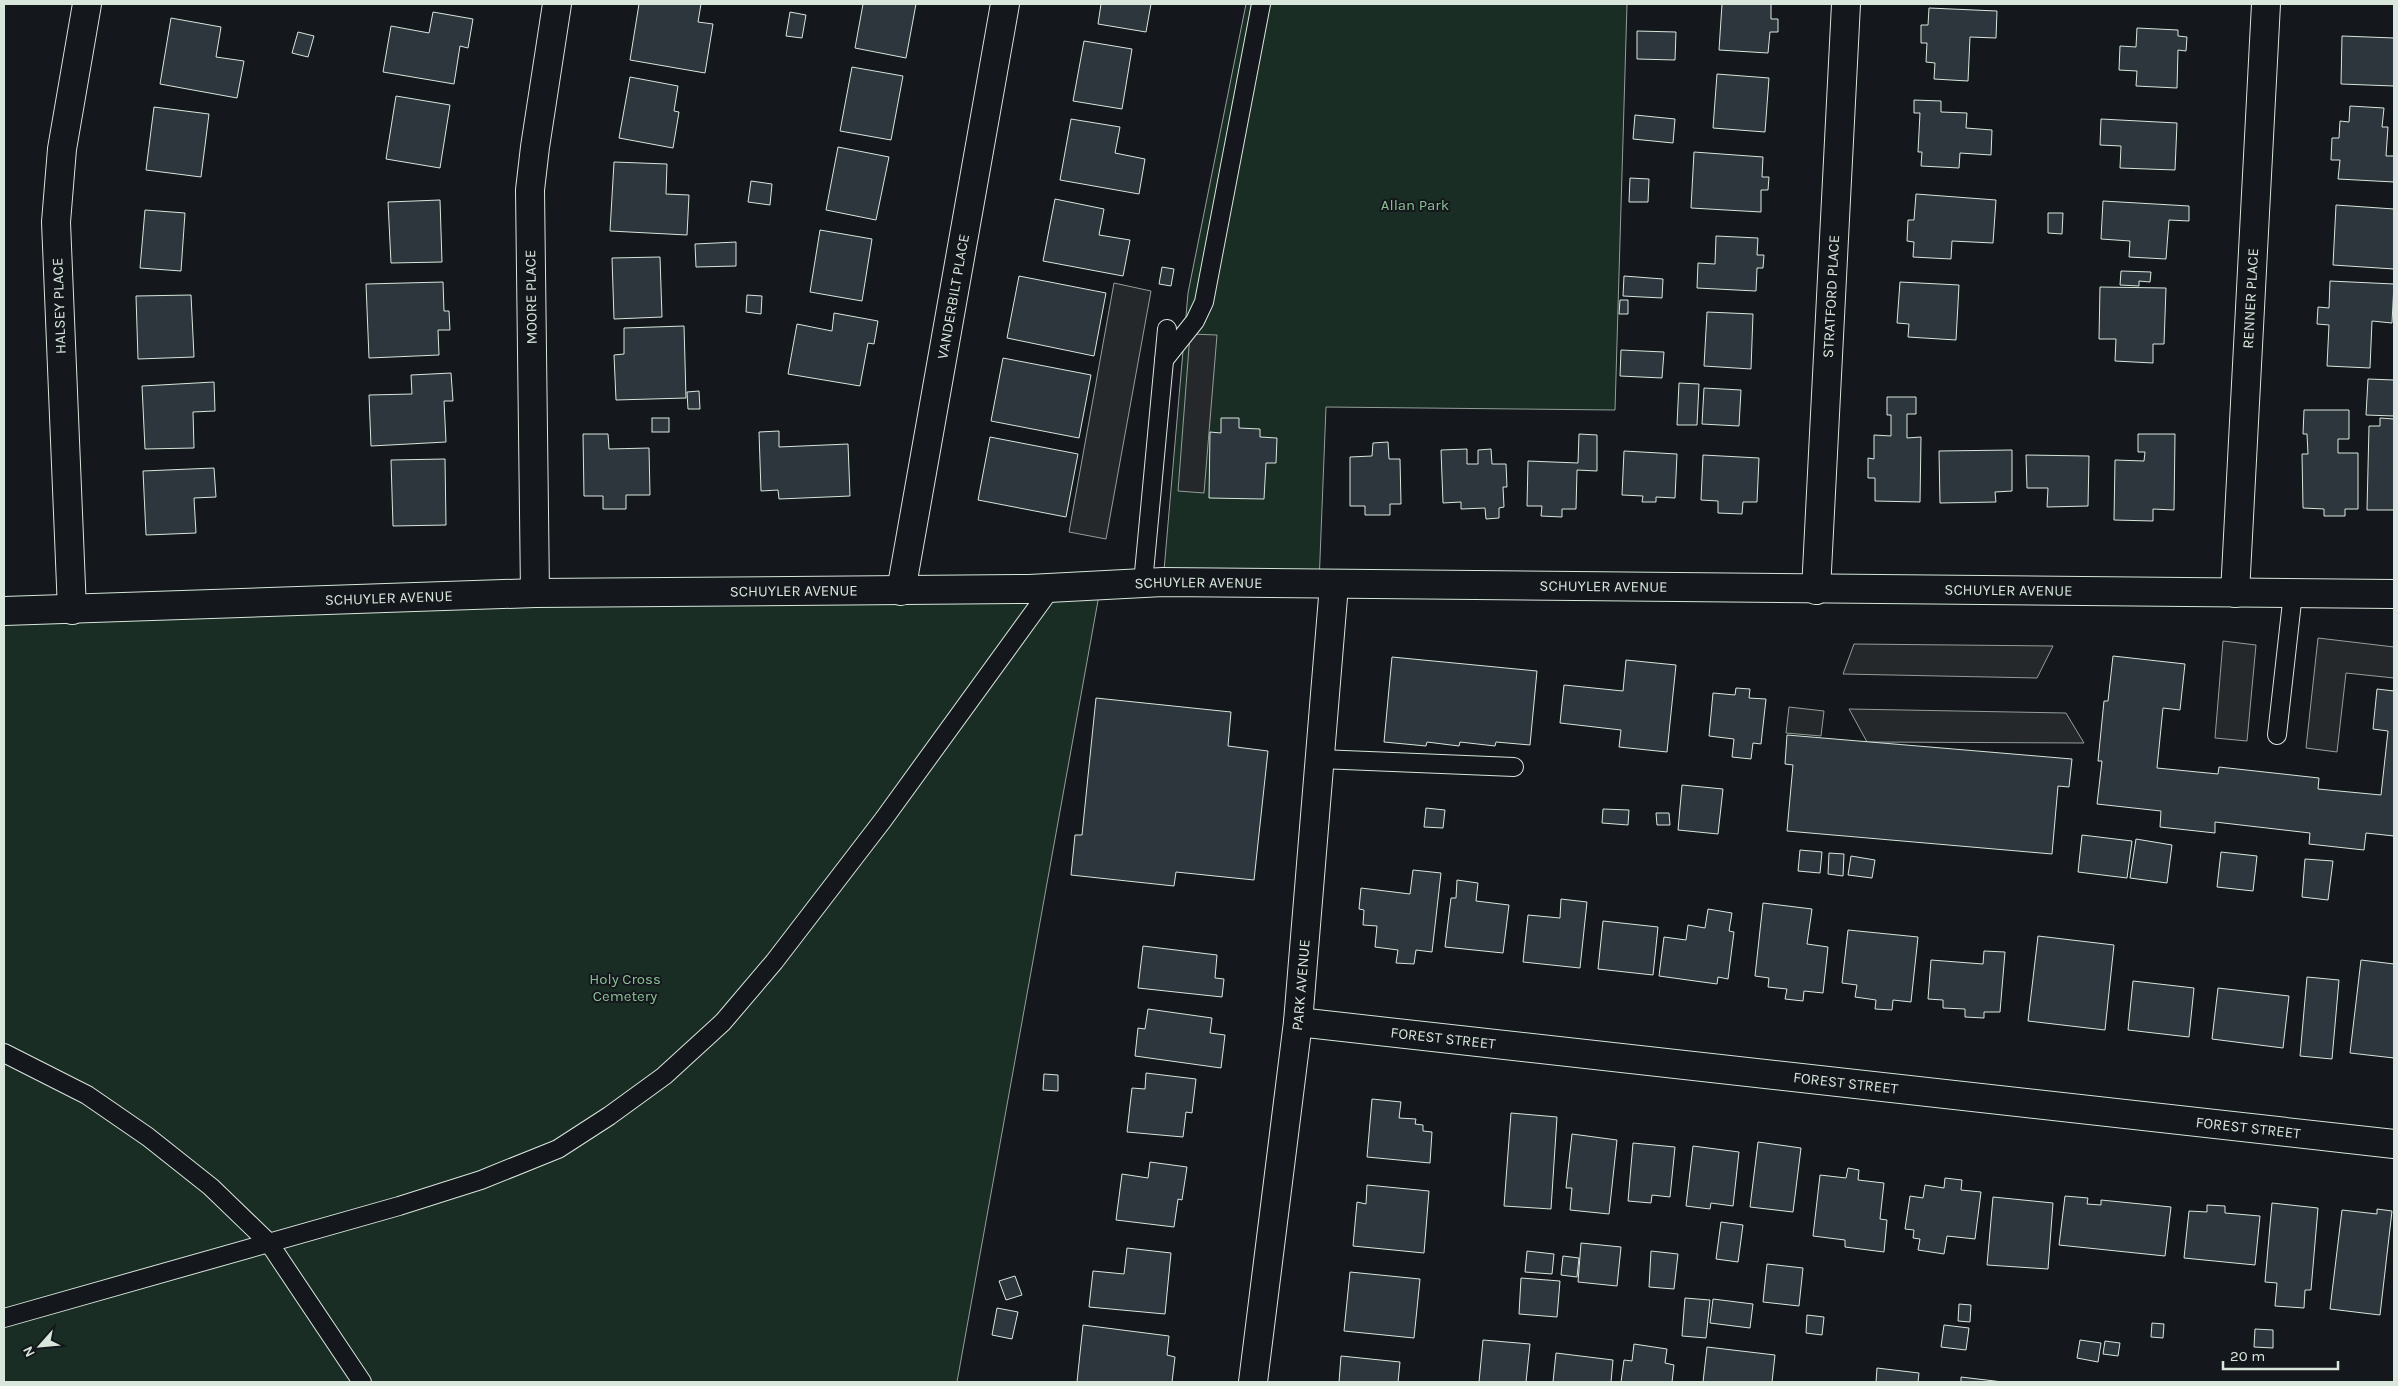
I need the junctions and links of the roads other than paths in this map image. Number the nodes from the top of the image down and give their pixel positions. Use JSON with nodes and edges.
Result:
{"nodes":[{"id":1,"x":87,"y":4,"type":"edge"},
{"id":2,"x":557,"y":4,"type":"edge"},
{"id":3,"x":1005,"y":4,"type":"edge"},
{"id":4,"x":1261,"y":4,"type":"edge"},
{"id":5,"x":1846,"y":4,"type":"edge"},
{"id":6,"x":2266,"y":4,"type":"edge"},
{"id":7,"x":1167,"y":329,"type":"dead end"},
{"id":8,"x":1164,"y":360,"type":"junction"},
{"id":9,"x":1143,"y":583,"type":"junction"},
{"id":10,"x":1334,"y":585,"type":"junction"},
{"id":11,"x":1052,"y":587,"type":"junction"},
{"id":12,"x":901,"y":590,"type":"junction"},
{"id":13,"x":1816,"y":590,"type":"junction"},
{"id":14,"x":2235,"y":592,"type":"junction"},
{"id":15,"x":535,"y":593,"type":"junction"},
{"id":16,"x":2293,"y":593,"type":"junction"},
{"id":17,"x":2394,"y":594,"type":"edge"},
{"id":18,"x":72,"y":610,"type":"junction"},
{"id":19,"x":4,"y":611,"type":"edge"},
{"id":20,"x":2277,"y":734,"type":"dead end"},
{"id":21,"x":1320,"y":758,"type":"junction"},
{"id":22,"x":1514,"y":767,"type":"dead end"},
{"id":23,"x":1298,"y":1022,"type":"junction"},
{"id":24,"x":4,"y":1053,"type":"edge"},
{"id":25,"x":2394,"y":1144,"type":"edge"},
{"id":26,"x":269,"y":1243,"type":"junction"},
{"id":27,"x":4,"y":1318,"type":"edge"},
{"id":28,"x":362,"y":1382,"type":"edge"},
{"id":29,"x":1253,"y":1382,"type":"edge"}],
"edges":[{"from":1,"to":18,"type":"street","name":"HALSEY PLACE"},
{"from":2,"to":15,"type":"street","name":"MOORE PLACE"},
{"from":3,"to":12,"type":"street","name":"VANDERBILT PLACE"},
{"from":4,"to":8,"type":"lane"},
{"from":5,"to":13,"type":"street","name":"STRATFORD PLACE"},
{"from":6,"to":14,"type":"street","name":"RENNER PLACE"},
{"from":7,"to":8,"type":"lane"},
{"from":8,"to":9,"type":"lane"},
{"from":9,"to":10,"type":"street","name":"SCHUYLER AVENUE"},
{"from":9,"to":11,"type":"street","name":"SCHUYLER AVENUE"},
{"from":10,"to":13,"type":"street","name":"SCHUYLER AVENUE"},
{"from":10,"to":21,"type":"street","name":"PARK AVENUE"},
{"from":11,"to":12,"type":"street","name":"SCHUYLER AVENUE"},
{"from":11,"to":26,"type":"lane"},
{"from":12,"to":15,"type":"street","name":"SCHUYLER AVENUE"},
{"from":13,"to":14,"type":"street","name":"SCHUYLER AVENUE"},
{"from":14,"to":16,"type":"street","name":"SCHUYLER AVENUE"},
{"from":15,"to":18,"type":"street","name":"SCHUYLER AVENUE"},
{"from":16,"to":17,"type":"street","name":"SCHUYLER AVENUE"},
{"from":16,"to":20,"type":"lane"},
{"from":18,"to":19,"type":"street","name":"SCHUYLER AVENUE"},
{"from":21,"to":22,"type":"lane"},
{"from":21,"to":23,"type":"street","name":"PARK AVENUE"},
{"from":23,"to":25,"type":"street","name":"FOREST STREET"},
{"from":23,"to":29,"type":"street","name":"PARK AVENUE"},
{"from":24,"to":26,"type":"lane"},
{"from":26,"to":27,"type":"lane"},
{"from":26,"to":28,"type":"lane"}]}
